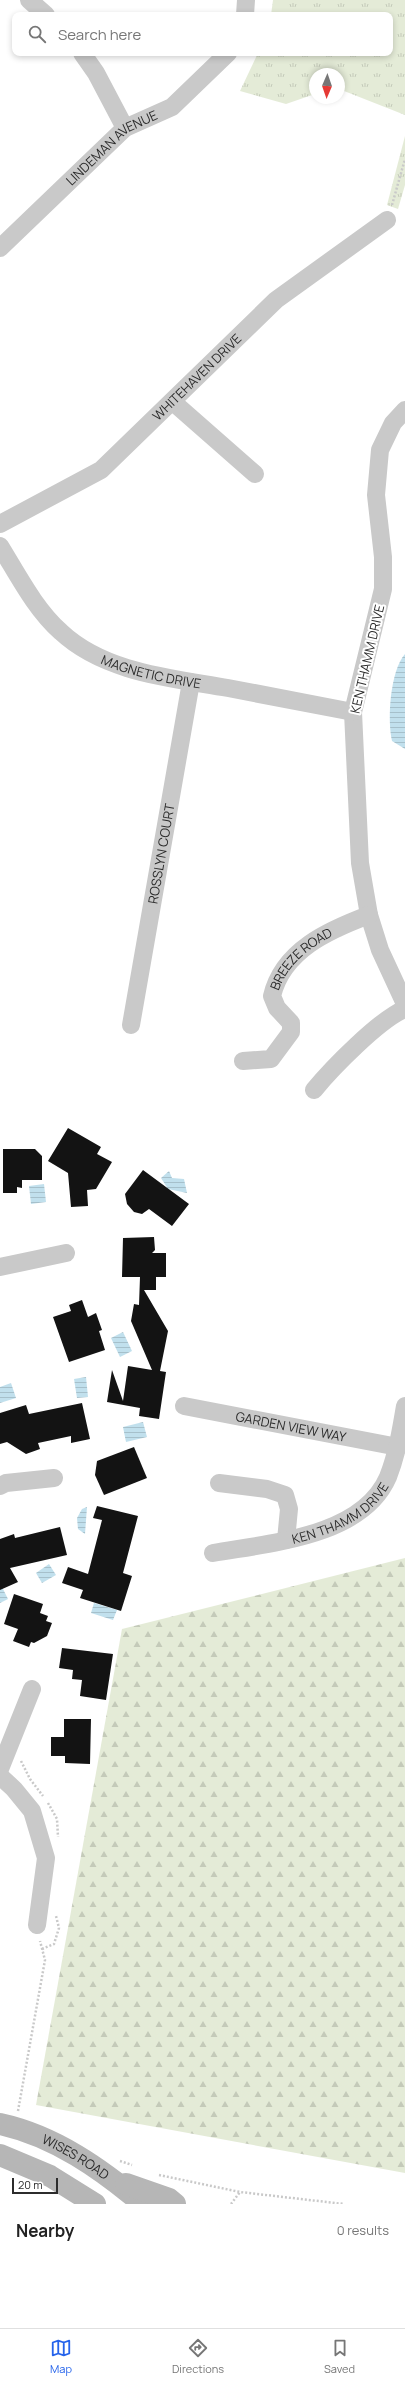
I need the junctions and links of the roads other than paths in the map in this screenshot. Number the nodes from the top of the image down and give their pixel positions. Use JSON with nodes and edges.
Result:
{"nodes":[{"id":1,"x":29,"y":0,"type":"edge"},
{"id":2,"x":246,"y":0,"type":"edge"},
{"id":3,"x":43,"y":12,"type":"edge"},
{"id":4,"x":245,"y":12,"type":"edge"},
{"id":5,"x":84,"y":56,"type":"edge"},
{"id":6,"x":225,"y":56,"type":"edge"},
{"id":7,"x":125,"y":128,"type":"junction"},
{"id":8,"x":387,"y":220,"type":"road end"},
{"id":9,"x":0,"y":248,"type":"edge"},
{"id":10,"x":173,"y":402,"type":"junction"},
{"id":11,"x":405,"y":410,"type":"edge"},
{"id":12,"x":255,"y":474,"type":"dead end"},
{"id":13,"x":0,"y":524,"type":"edge"},
{"id":14,"x":0,"y":546,"type":"edge"},
{"id":15,"x":191,"y":682,"type":"junction"},
{"id":16,"x":353,"y":712,"type":"junction"},
{"id":17,"x":369,"y":915,"type":"junction"},
{"id":18,"x":404,"y":998,"type":"edge"},
{"id":19,"x":131,"y":1025,"type":"dead end"},
{"id":20,"x":244,"y":1061,"type":"dead end"},
{"id":21,"x":314,"y":1090,"type":"dead end"},
{"id":22,"x":66,"y":1254,"type":"dead end"},
{"id":23,"x":0,"y":1267,"type":"edge"},
{"id":24,"x":184,"y":1406,"type":"dead end"},
{"id":25,"x":405,"y":1406,"type":"edge"},
{"id":26,"x":398,"y":1447,"type":"junction"},
{"id":27,"x":54,"y":1478,"type":"dead end"},
{"id":28,"x":219,"y":1483,"type":"dead end"},
{"id":29,"x":0,"y":1486,"type":"edge"},
{"id":30,"x":286,"y":1540,"type":"junction"},
{"id":31,"x":213,"y":1553,"type":"dead end"},
{"id":32,"x":32,"y":1689,"type":"dead end"},
{"id":33,"x":0,"y":1769,"type":"edge"},
{"id":34,"x":0,"y":1776,"type":"edge"},
{"id":35,"x":37,"y":1924,"type":"road end"},
{"id":36,"x":9,"y":2120,"type":"edge"},
{"id":37,"x":0,"y":2156,"type":"edge"},
{"id":38,"x":114,"y":2169,"type":"junction"},
{"id":39,"x":94,"y":2204,"type":"edge"},
{"id":40,"x":143,"y":2204,"type":"edge"},
{"id":41,"x":175,"y":2204,"type":"edge"}],
"edges":[{"from":1,"to":3,"type":"street"},
{"from":2,"to":4,"type":"street"},
{"from":5,"to":7,"type":"street"},
{"from":6,"to":7,"type":"street","name":"LINDEMAN AVENUE"},
{"from":7,"to":9,"type":"street","name":"LINDEMAN AVENUE"},
{"from":8,"to":10,"type":"street","name":"WHITEHAVEN DRIVE"},
{"from":10,"to":12,"type":"street"},
{"from":10,"to":13,"type":"street","name":"WHITEHAVEN DRIVE"},
{"from":11,"to":16,"type":"street","name":"KEN THAMM DRIVE"},
{"from":14,"to":15,"type":"street","name":"MAGNETIC DRIVE"},
{"from":15,"to":16,"type":"street","name":"MAGNETIC DRIVE"},
{"from":15,"to":19,"type":"street","name":"ROSSLYN COURT"},
{"from":16,"to":17,"type":"street","name":"KEN THAMM DRIVE"},
{"from":17,"to":18,"type":"street","name":"KEN THAMM DRIVE"},
{"from":17,"to":20,"type":"street","name":"BREEZE ROAD"},
{"from":18,"to":21,"type":"street"},
{"from":22,"to":23,"type":"street"},
{"from":24,"to":26,"type":"street","name":"GARDEN VIEW WAY"},
{"from":25,"to":26,"type":"street","name":"KEN THAMM DRIVE"},
{"from":26,"to":30,"type":"street","name":"KEN THAMM DRIVE"},
{"from":27,"to":29,"type":"street"},
{"from":28,"to":30,"type":"street"},
{"from":30,"to":31,"type":"street","name":"KEN THAMM DRIVE"},
{"from":32,"to":33,"type":"street"},
{"from":34,"to":35,"type":"street"},
{"from":36,"to":38,"type":"main road","name":"WISES ROAD"},
{"from":37,"to":39,"type":"main road"},
{"from":38,"to":40,"type":"main road","name":"WISES ROAD"},
{"from":38,"to":41,"type":"main road"}]}
